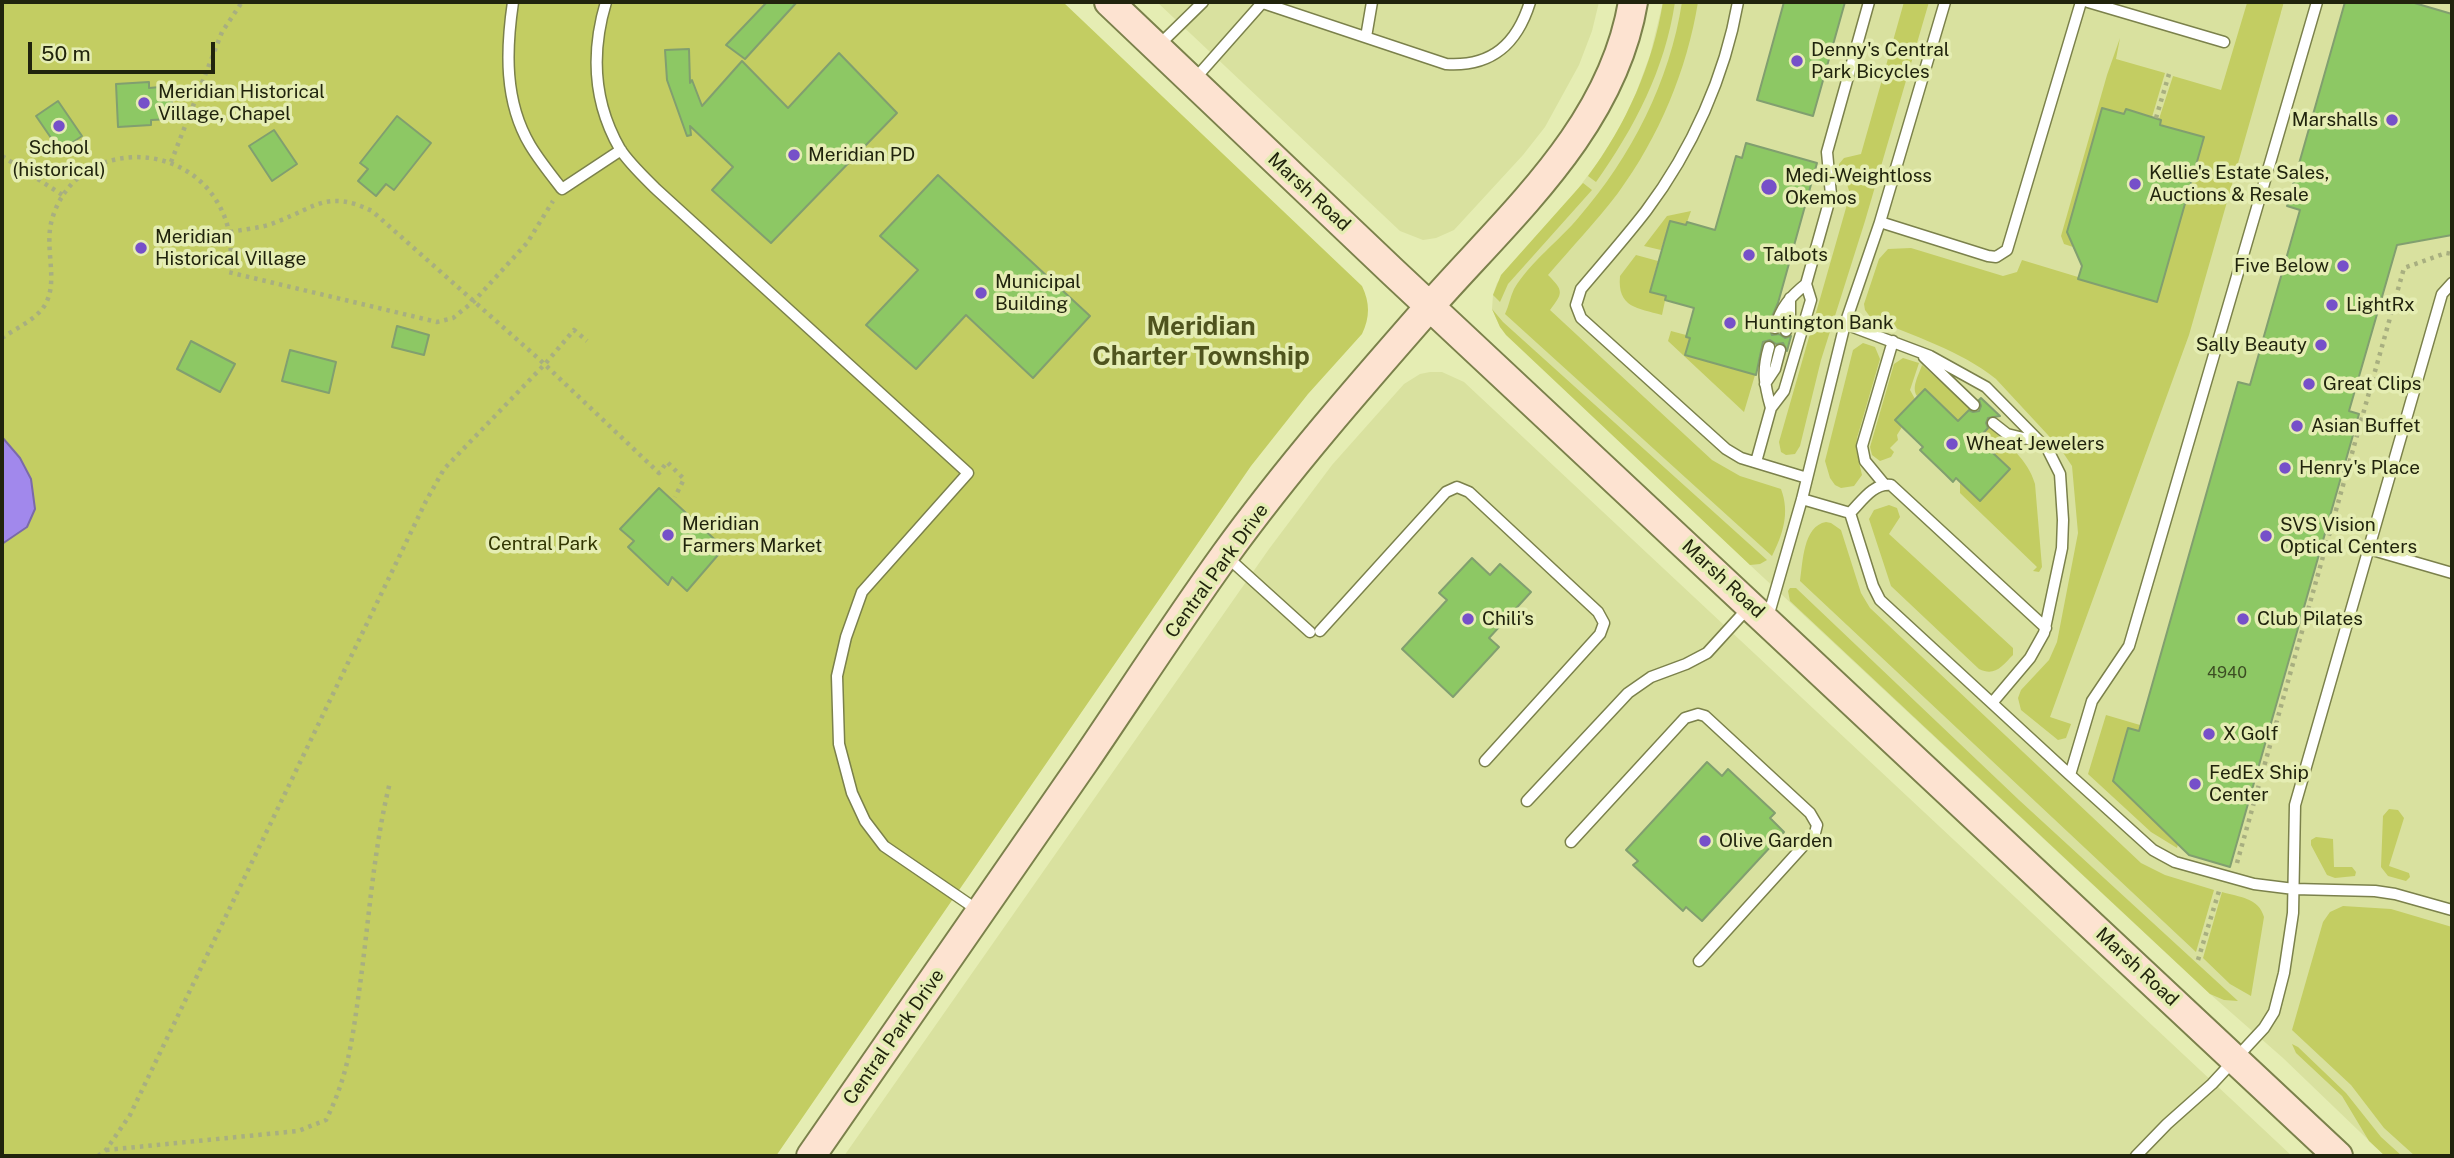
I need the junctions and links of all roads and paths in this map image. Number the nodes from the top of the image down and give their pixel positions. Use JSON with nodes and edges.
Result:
{"nodes":[{"id":1,"x":242,"y":2,"type":"edge"},
{"id":2,"x":513,"y":2,"type":"edge"},
{"id":3,"x":606,"y":2,"type":"edge"},
{"id":4,"x":1109,"y":2,"type":"edge"},
{"id":5,"x":1203,"y":2,"type":"edge"},
{"id":6,"x":1261,"y":2,"type":"edge"},
{"id":7,"x":1372,"y":2,"type":"edge"},
{"id":8,"x":1530,"y":2,"type":"edge"},
{"id":9,"x":1633,"y":2,"type":"edge"},
{"id":10,"x":1738,"y":2,"type":"edge"},
{"id":11,"x":1870,"y":2,"type":"edge"},
{"id":12,"x":1945,"y":2,"type":"edge"},
{"id":13,"x":2081,"y":2,"type":"edge"},
{"id":14,"x":2088,"y":2,"type":"edge"},
{"id":15,"x":2317,"y":2,"type":"edge"},
{"id":16,"x":1366,"y":37,"type":"junction"},
{"id":17,"x":2224,"y":42,"type":"dead end"},
{"id":18,"x":1157,"y":47,"type":"junction"},
{"id":19,"x":2169,"y":74,"type":"dead end"},
{"id":20,"x":1193,"y":82,"type":"junction"},
{"id":21,"x":2156,"y":118,"type":"dead end"},
{"id":22,"x":621,"y":150,"type":"junction"},
{"id":23,"x":2,"y":156,"type":"edge"},
{"id":24,"x":171,"y":162,"type":"junction"},
{"id":25,"x":562,"y":189,"type":"junction"},
{"id":26,"x":64,"y":196,"type":"junction"},
{"id":27,"x":1880,"y":222,"type":"junction"},
{"id":28,"x":230,"y":232,"type":"junction"},
{"id":29,"x":2452,"y":254,"type":"edge"},
{"id":30,"x":2452,"y":283,"type":"edge"},
{"id":31,"x":1806,"y":284,"type":"junction"},
{"id":32,"x":474,"y":300,"type":"junction"},
{"id":33,"x":1430,"y":306,"type":"junction"},
{"id":34,"x":1846,"y":324,"type":"junction"},
{"id":35,"x":1780,"y":329,"type":"dead end"},
{"id":36,"x":2,"y":338,"type":"edge"},
{"id":37,"x":587,"y":341,"type":"dead end"},
{"id":38,"x":1893,"y":341,"type":"junction"},
{"id":39,"x":1769,"y":347,"type":"dead end"},
{"id":40,"x":1780,"y":350,"type":"dead end"},
{"id":41,"x":1919,"y":352,"type":"junction"},
{"id":42,"x":545,"y":365,"type":"junction"},
{"id":43,"x":1765,"y":384,"type":"junction"},
{"id":44,"x":1974,"y":405,"type":"dead end"},
{"id":45,"x":1771,"y":408,"type":"junction"},
{"id":46,"x":1993,"y":423,"type":"dead end"},
{"id":47,"x":2040,"y":442,"type":"junction"},
{"id":48,"x":1756,"y":462,"type":"junction"},
{"id":49,"x":1807,"y":478,"type":"junction"},
{"id":50,"x":1884,"y":484,"type":"junction"},
{"id":51,"x":676,"y":498,"type":"dead end"},
{"id":52,"x":1802,"y":499,"type":"junction"},
{"id":53,"x":1850,"y":513,"type":"junction"},
{"id":54,"x":2369,"y":549,"type":"junction"},
{"id":55,"x":1225,"y":555,"type":"junction"},
{"id":56,"x":2452,"y":573,"type":"edge"},
{"id":57,"x":1759,"y":612,"type":"junction"},
{"id":58,"x":2046,"y":628,"type":"junction"},
{"id":59,"x":1992,"y":703,"type":"junction"},
{"id":60,"x":1485,"y":761,"type":"dead end"},
{"id":61,"x":2070,"y":775,"type":"junction"},
{"id":62,"x":390,"y":782,"type":"dead end"},
{"id":63,"x":1527,"y":801,"type":"dead end"},
{"id":64,"x":1572,"y":842,"type":"dead end"},
{"id":65,"x":2228,"y":877,"type":"junction"},
{"id":66,"x":2294,"y":889,"type":"junction"},
{"id":67,"x":2452,"y":910,"type":"edge"},
{"id":68,"x":980,"y":912,"type":"junction"},
{"id":69,"x":2198,"y":960,"type":"dead end"},
{"id":70,"x":1699,"y":961,"type":"dead end"},
{"id":71,"x":2235,"y":1059,"type":"junction"},
{"id":72,"x":106,"y":1150,"type":"junction"},
{"id":73,"x":98,"y":1156,"type":"edge"},
{"id":74,"x":811,"y":1156,"type":"edge"},
{"id":75,"x":2136,"y":1156,"type":"edge"},
{"id":76,"x":2338,"y":1156,"type":"edge"}],
"edges":[{"from":1,"to":24,"type":"path"},
{"from":2,"to":25,"type":"lane"},
{"from":3,"to":22,"type":"lane"},
{"from":4,"to":18,"type":"main road","name":"Marsh Road"},
{"from":5,"to":18,"type":"lane"},
{"from":6,"to":16,"type":"lane"},
{"from":6,"to":20,"type":"lane"},
{"from":7,"to":16,"type":"lane"},
{"from":8,"to":16,"type":"lane"},
{"from":9,"to":33,"type":"main road","name":"Central Park Drive"},
{"from":10,"to":48,"type":"lane"},
{"from":11,"to":31,"type":"lane"},
{"from":12,"to":27,"type":"lane"},
{"from":13,"to":27,"type":"lane"},
{"from":14,"to":17,"type":"lane"},
{"from":15,"to":61,"type":"lane"},
{"from":18,"to":20,"type":"main road","name":"Marsh Road"},
{"from":19,"to":21,"type":"path"},
{"from":20,"to":33,"type":"main road","name":"Marsh Road"},
{"from":22,"to":25,"type":"lane"},
{"from":22,"to":68,"type":"lane"},
{"from":23,"to":26,"type":"path"},
{"from":24,"to":26,"type":"path"},
{"from":24,"to":28,"type":"path"},
{"from":25,"to":32,"type":"path"},
{"from":26,"to":36,"type":"path"},
{"from":27,"to":34,"type":"lane"},
{"from":28,"to":32,"type":"path"},
{"from":28,"to":32,"type":"path"},
{"from":29,"to":65,"type":"path"},
{"from":30,"to":54,"type":"lane"},
{"from":31,"to":35,"type":"lane"},
{"from":31,"to":45,"type":"lane"},
{"from":32,"to":42,"type":"path"},
{"from":33,"to":55,"type":"main road","name":"Central Park Drive"},
{"from":33,"to":57,"type":"main road","name":"Marsh Road"},
{"from":34,"to":38,"type":"lane"},
{"from":34,"to":49,"type":"lane"},
{"from":37,"to":42,"type":"path"},
{"from":38,"to":41,"type":"lane"},
{"from":38,"to":50,"type":"lane"},
{"from":39,"to":43,"type":"lane"},
{"from":40,"to":43,"type":"lane"},
{"from":41,"to":44,"type":"lane"},
{"from":41,"to":47,"type":"lane"},
{"from":42,"to":51,"type":"path"},
{"from":42,"to":72,"type":"path"},
{"from":43,"to":45,"type":"lane"},
{"from":45,"to":48,"type":"lane"},
{"from":46,"to":47,"type":"lane"},
{"from":47,"to":58,"type":"lane"},
{"from":48,"to":49,"type":"lane"},
{"from":49,"to":52,"type":"lane"},
{"from":50,"to":53,"type":"lane"},
{"from":50,"to":58,"type":"lane"},
{"from":52,"to":53,"type":"lane"},
{"from":52,"to":57,"type":"lane"},
{"from":53,"to":59,"type":"lane"},
{"from":54,"to":56,"type":"lane"},
{"from":54,"to":66,"type":"lane"},
{"from":55,"to":60,"type":"lane"},
{"from":55,"to":68,"type":"main road","name":"Central Park Drive"},
{"from":57,"to":63,"type":"lane"},
{"from":57,"to":71,"type":"main road","name":"Marsh Road"},
{"from":58,"to":59,"type":"lane"},
{"from":59,"to":61,"type":"lane"},
{"from":61,"to":65,"type":"lane"},
{"from":62,"to":72,"type":"path"},
{"from":64,"to":70,"type":"lane"},
{"from":65,"to":66,"type":"lane"},
{"from":65,"to":69,"type":"path"},
{"from":66,"to":67,"type":"lane"},
{"from":66,"to":71,"type":"lane"},
{"from":68,"to":74,"type":"main road","name":"Central Park Drive"},
{"from":71,"to":75,"type":"lane"},
{"from":71,"to":76,"type":"main road","name":"Marsh Road"},
{"from":72,"to":73,"type":"path"}]}
